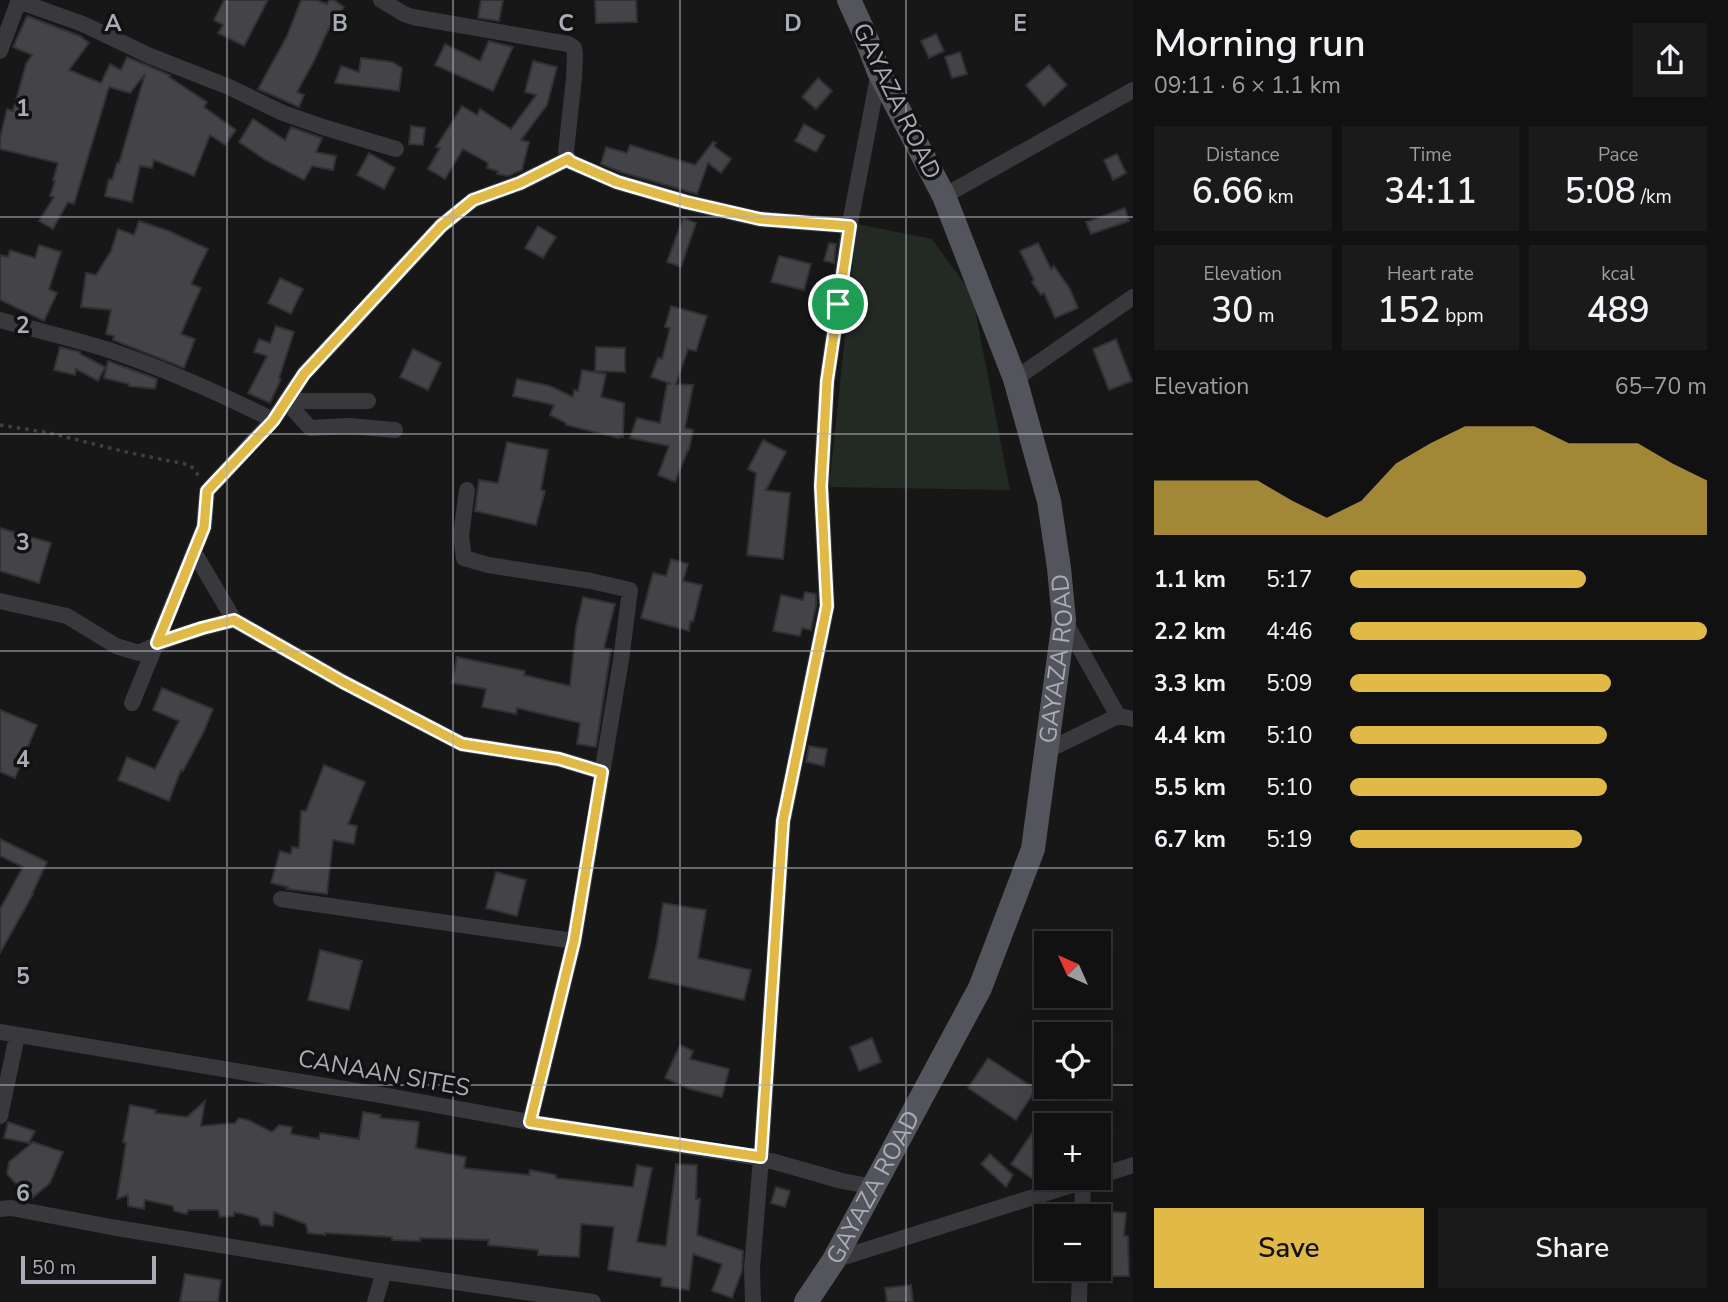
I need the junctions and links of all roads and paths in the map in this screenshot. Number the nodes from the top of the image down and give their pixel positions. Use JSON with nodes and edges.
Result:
{"nodes":[{"id":1,"x":19,"y":0,"type":"edge"},
{"id":2,"x":381,"y":0,"type":"edge"},
{"id":3,"x":854,"y":5,"type":"edge"},
{"id":4,"x":0,"y":51,"type":"edge"},
{"id":5,"x":879,"y":72,"type":"junction"},
{"id":6,"x":1133,"y":90,"type":"edge"},
{"id":7,"x":396,"y":149,"type":"dead end"},
{"id":8,"x":568,"y":159,"type":"junction"},
{"id":9,"x":944,"y":196,"type":"junction"},
{"id":10,"x":850,"y":226,"type":"junction"},
{"id":11,"x":1133,"y":297,"type":"edge"},
{"id":12,"x":0,"y":320,"type":"edge"},
{"id":13,"x":1014,"y":379,"type":"junction"},
{"id":14,"x":286,"y":401,"type":"junction"},
{"id":15,"x":368,"y":401,"type":"dead end"},
{"id":16,"x":273,"y":421,"type":"junction"},
{"id":17,"x":0,"y":425,"type":"edge"},
{"id":18,"x":395,"y":430,"type":"dead end"},
{"id":19,"x":210,"y":488,"type":"junction"},
{"id":20,"x":467,"y":490,"type":"dead end"},
{"id":21,"x":194,"y":552,"type":"junction"},
{"id":22,"x":0,"y":601,"type":"edge"},
{"id":23,"x":234,"y":620,"type":"junction"},
{"id":24,"x":1064,"y":620,"type":"junction"},
{"id":25,"x":157,"y":643,"type":"junction"},
{"id":26,"x":132,"y":703,"type":"dead end"},
{"id":27,"x":1126,"y":718,"type":"edge"},
{"id":28,"x":1046,"y":751,"type":"junction"},
{"id":29,"x":602,"y":772,"type":"junction"},
{"id":30,"x":281,"y":899,"type":"dead end"},
{"id":31,"x":574,"y":941,"type":"junction"},
{"id":32,"x":0,"y":1032,"type":"edge"},
{"id":33,"x":17,"y":1036,"type":"junction"},
{"id":34,"x":0,"y":1116,"type":"edge"},
{"id":35,"x":530,"y":1122,"type":"junction"},
{"id":36,"x":761,"y":1157,"type":"junction"},
{"id":37,"x":1133,"y":1165,"type":"edge"},
{"id":38,"x":1111,"y":1173,"type":"edge"},
{"id":39,"x":874,"y":1188,"type":"junction"},
{"id":40,"x":1057,"y":1190,"type":"edge"},
{"id":41,"x":0,"y":1209,"type":"edge"},
{"id":42,"x":834,"y":1260,"type":"junction"},
{"id":43,"x":384,"y":1272,"type":"junction"},
{"id":44,"x":1080,"y":1281,"type":"edge"},
{"id":45,"x":375,"y":1302,"type":"edge"},
{"id":46,"x":593,"y":1302,"type":"edge"},
{"id":47,"x":753,"y":1302,"type":"edge"},
{"id":48,"x":806,"y":1302,"type":"edge"},
{"id":49,"x":1079,"y":1302,"type":"edge"}],
"edges":[{"from":1,"to":4,"type":"street"},
{"from":1,"to":7,"type":"street"},
{"from":2,"to":8,"type":"street"},
{"from":3,"to":5,"type":"main road","name":"GAYAZA ROAD"},
{"from":5,"to":9,"type":"main road","name":"GAYAZA ROAD"},
{"from":5,"to":10,"type":"street"},
{"from":6,"to":9,"type":"street"},
{"from":8,"to":10,"type":"street"},
{"from":8,"to":14,"type":"street"},
{"from":9,"to":13,"type":"main road","name":"GAYAZA ROAD"},
{"from":10,"to":36,"type":"street"},
{"from":11,"to":13,"type":"street"},
{"from":12,"to":16,"type":"street"},
{"from":13,"to":24,"type":"main road","name":"GAYAZA ROAD"},
{"from":14,"to":15,"type":"street"},
{"from":14,"to":16,"type":"street"},
{"from":14,"to":18,"type":"street"},
{"from":16,"to":19,"type":"street"},
{"from":17,"to":19,"type":"path"},
{"from":19,"to":21,"type":"street"},
{"from":20,"to":29,"type":"street"},
{"from":21,"to":23,"type":"street"},
{"from":21,"to":25,"type":"street"},
{"from":22,"to":25,"type":"street"},
{"from":23,"to":25,"type":"street"},
{"from":23,"to":29,"type":"street"},
{"from":24,"to":27,"type":"street"},
{"from":24,"to":28,"type":"main road","name":"GAYAZA ROAD"},
{"from":25,"to":26,"type":"street"},
{"from":27,"to":28,"type":"street"},
{"from":28,"to":39,"type":"main road","name":"GAYAZA ROAD"},
{"from":29,"to":31,"type":"street"},
{"from":30,"to":31,"type":"street"},
{"from":31,"to":35,"type":"street"},
{"from":32,"to":33,"type":"street","name":"CANAAN SITES"},
{"from":33,"to":34,"type":"street"},
{"from":33,"to":35,"type":"street","name":"CANAAN SITES"},
{"from":35,"to":36,"type":"street","name":"CANAAN SITES"},
{"from":36,"to":39,"type":"street","name":"CANAAN SITES"},
{"from":36,"to":47,"type":"street"},
{"from":37,"to":38,"type":"street"},
{"from":39,"to":42,"type":"main road","name":"GAYAZA ROAD"},
{"from":40,"to":42,"type":"street"},
{"from":41,"to":43,"type":"street"},
{"from":42,"to":48,"type":"main road","name":"GAYAZA ROAD"},
{"from":43,"to":45,"type":"street"},
{"from":43,"to":46,"type":"street"},
{"from":44,"to":49,"type":"street"}]}
